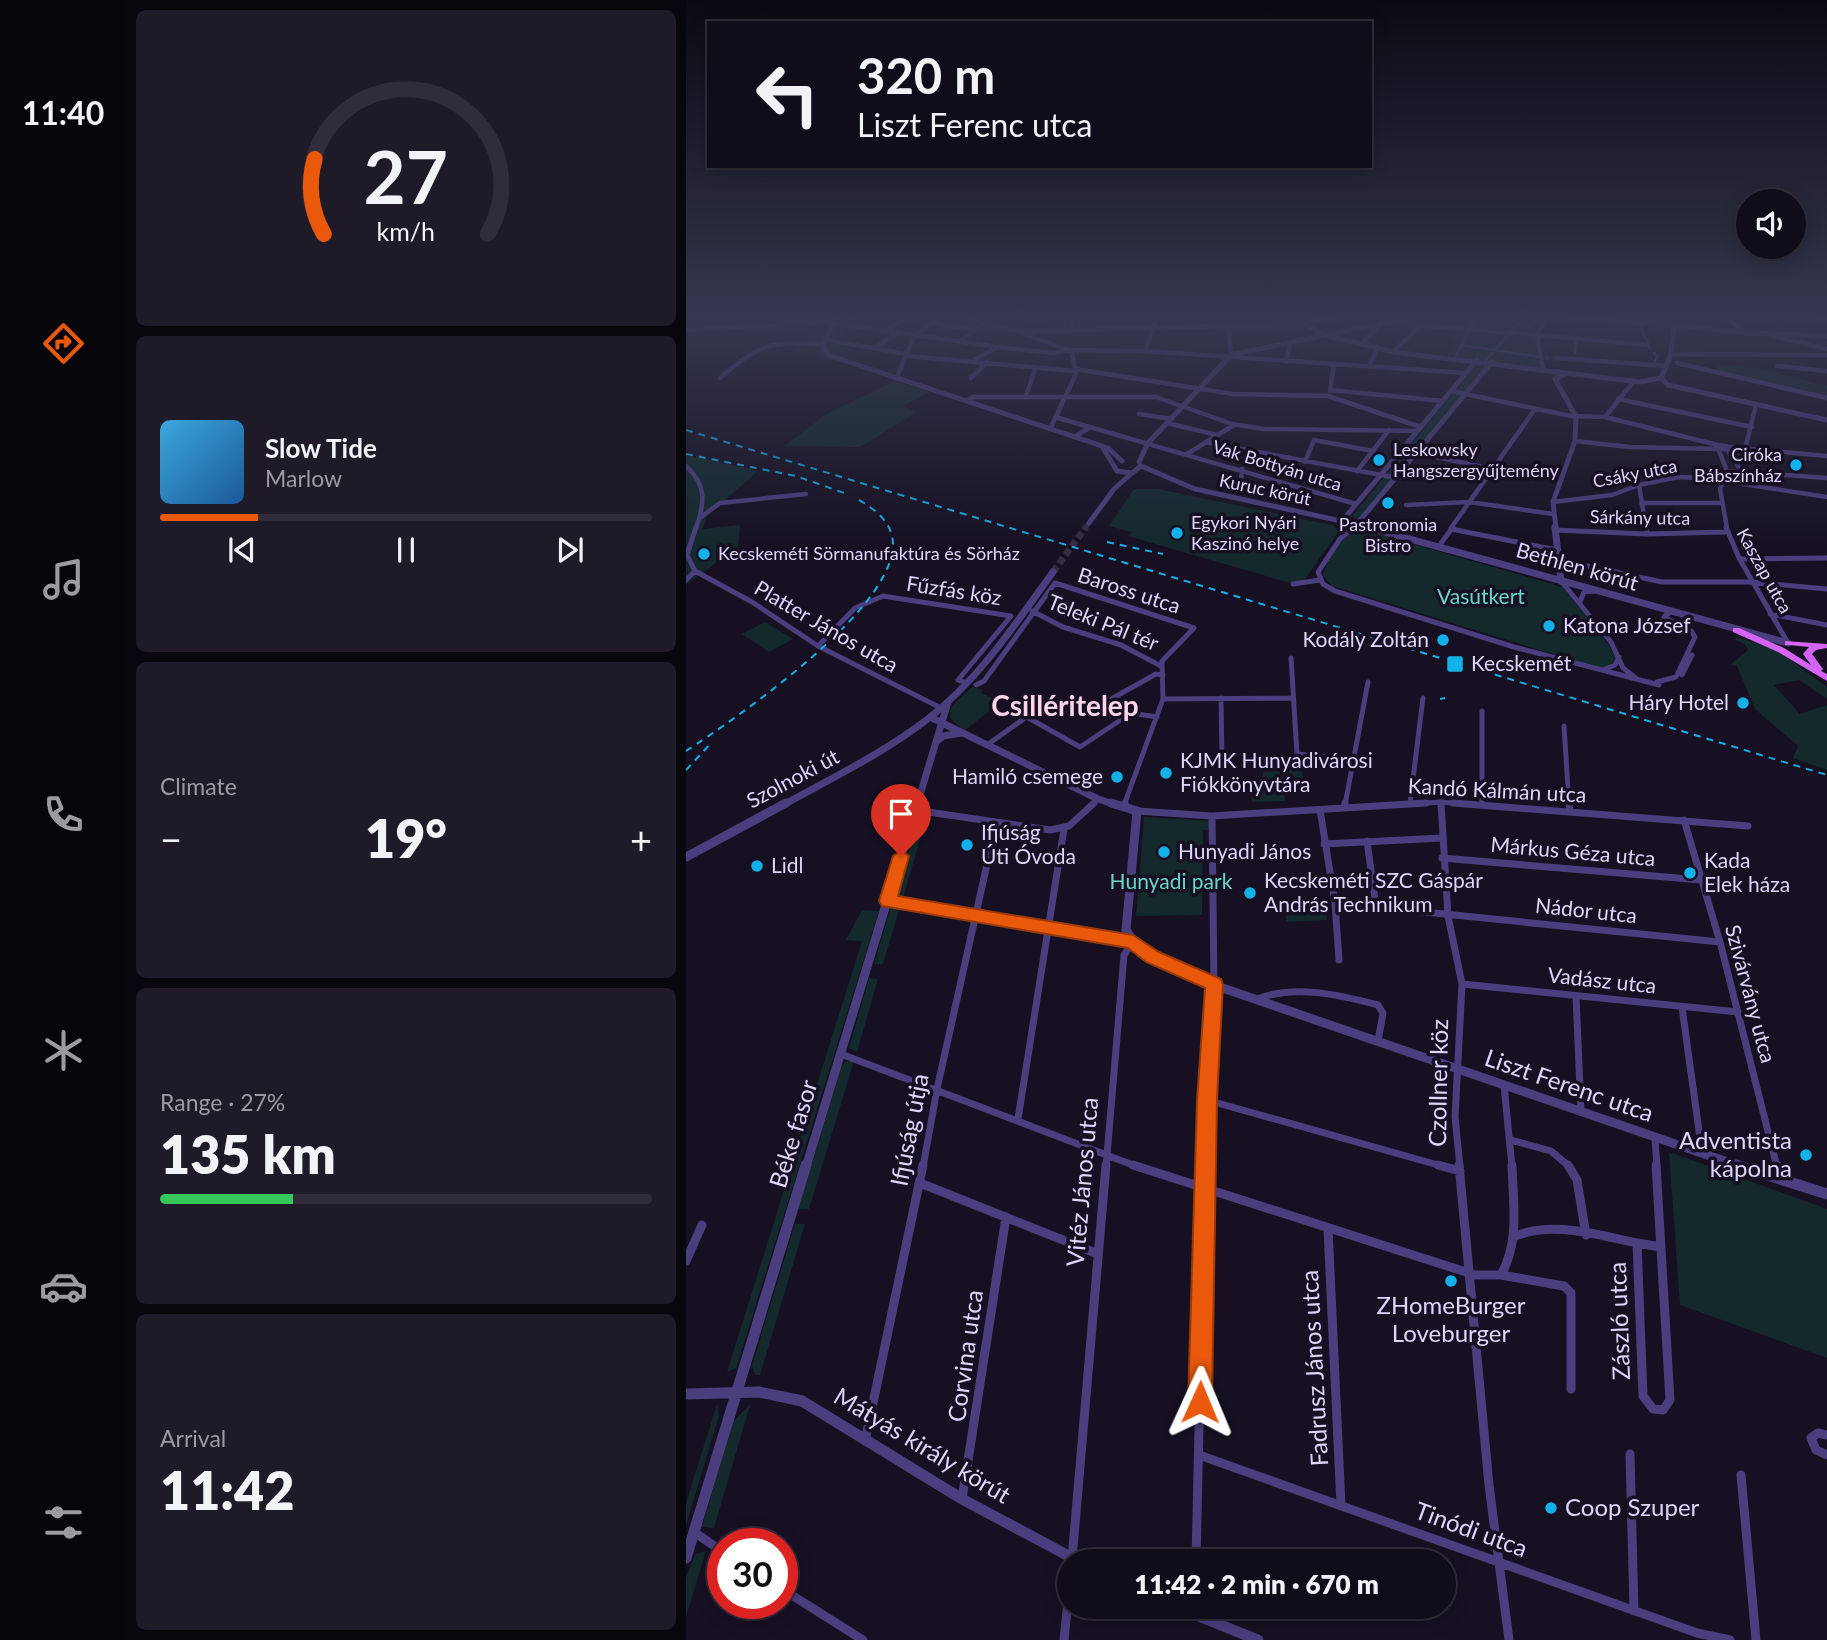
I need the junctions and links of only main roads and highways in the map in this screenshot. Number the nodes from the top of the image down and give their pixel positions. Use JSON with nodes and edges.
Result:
{"nodes":[{"id":1,"x":1736,"y":630,"type":"road end"},
{"id":2,"x":1827,"y":646,"type":"edge"},
{"id":3,"x":1827,"y":677,"type":"edge"}],
"edges":[{"from":1,"to":3,"type":"main road"},
{"from":2,"to":3,"type":"main road"},
{"from":2,"to":3,"type":"main road"}]}
